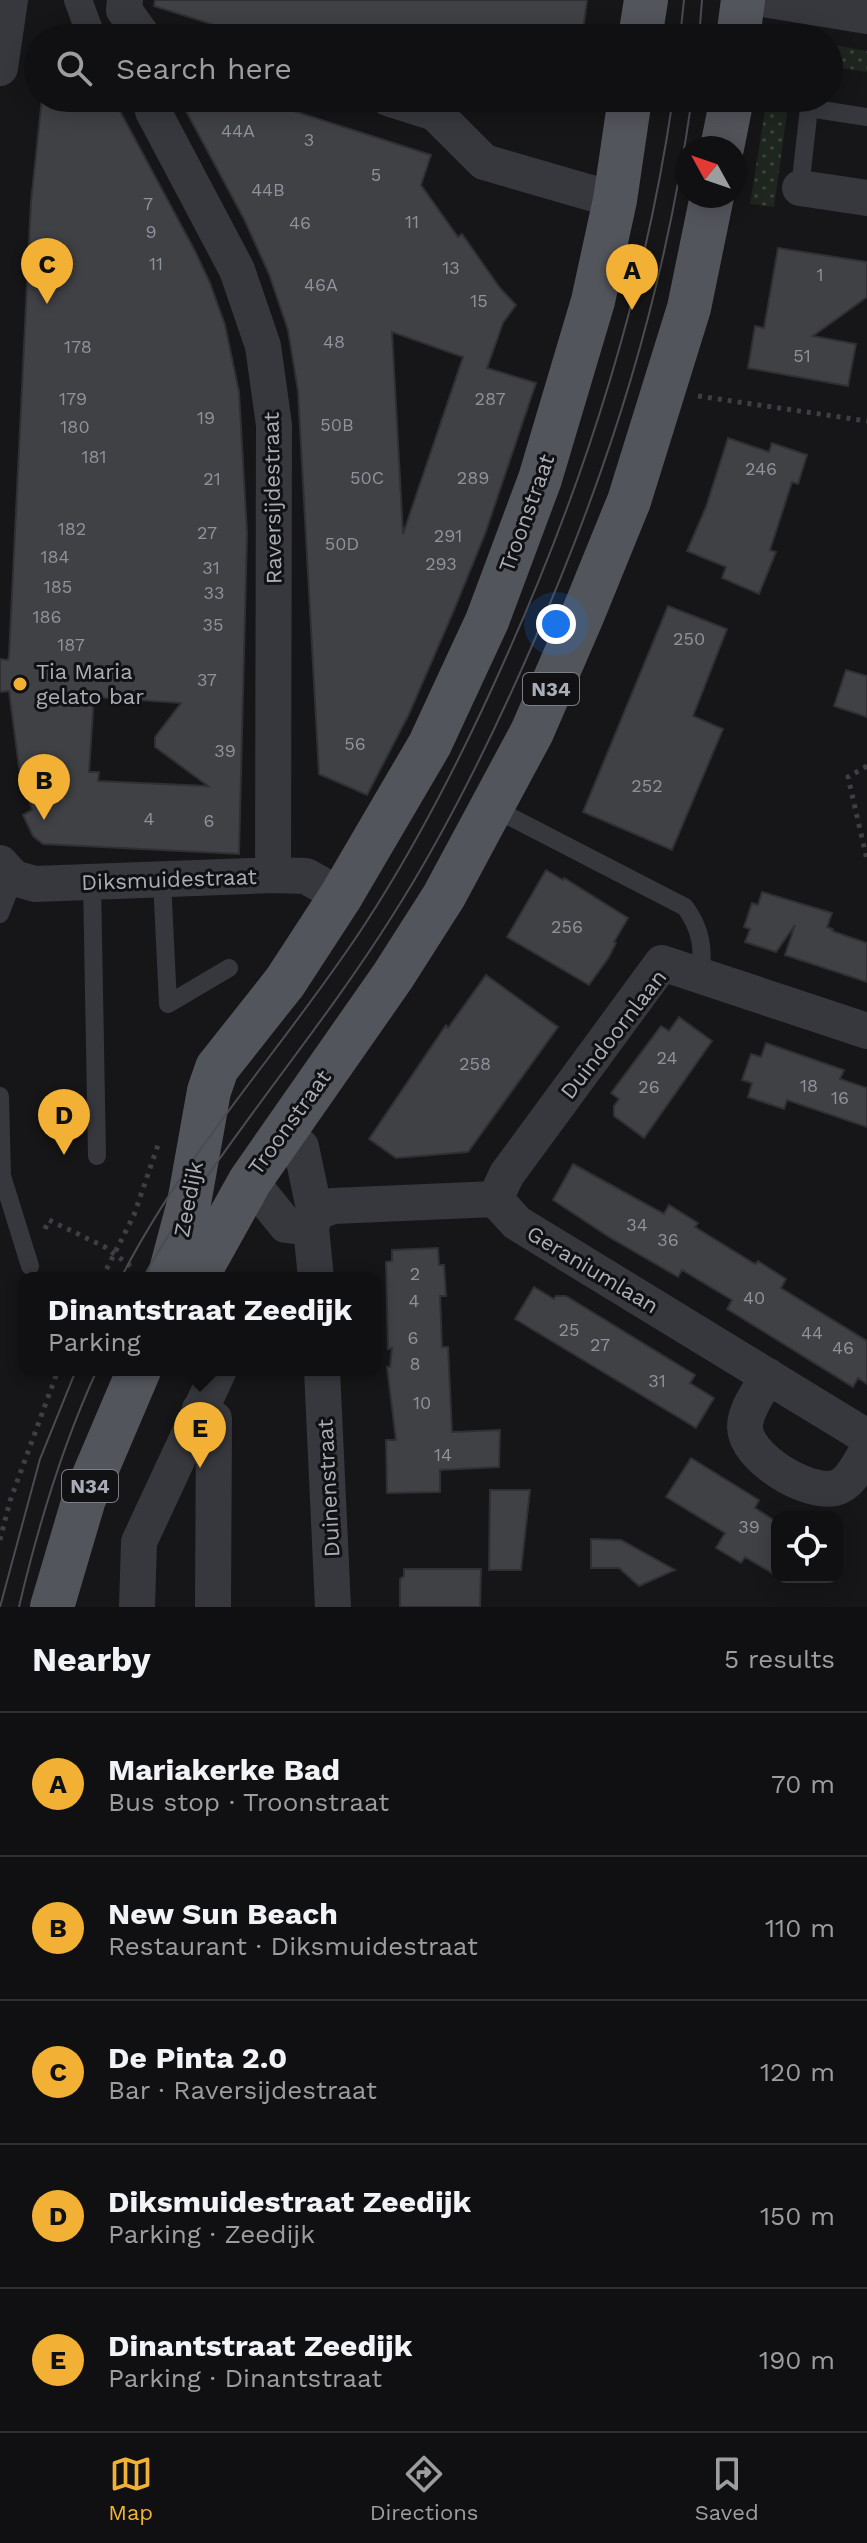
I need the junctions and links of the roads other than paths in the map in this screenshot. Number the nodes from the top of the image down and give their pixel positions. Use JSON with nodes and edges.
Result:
{"nodes":[{"id":1,"x":10,"y":0,"type":"edge"},
{"id":2,"x":78,"y":0,"type":"edge"},
{"id":3,"x":125,"y":0,"type":"edge"},
{"id":4,"x":646,"y":0,"type":"edge"},
{"id":5,"x":743,"y":0,"type":"edge"},
{"id":6,"x":769,"y":0,"type":"edge"},
{"id":7,"x":867,"y":16,"type":"edge"},
{"id":8,"x":87,"y":24,"type":"edge"},
{"id":9,"x":134,"y":24,"type":"edge"},
{"id":10,"x":642,"y":24,"type":"edge"},
{"id":11,"x":740,"y":24,"type":"edge"},
{"id":12,"x":0,"y":68,"type":"edge"},
{"id":13,"x":154,"y":112,"type":"edge"},
{"id":14,"x":432,"y":112,"type":"edge"},
{"id":15,"x":628,"y":112,"type":"edge"},
{"id":16,"x":729,"y":112,"type":"edge"},
{"id":17,"x":809,"y":112,"type":"edge"},
{"id":18,"x":835,"y":112,"type":"edge"},
{"id":19,"x":867,"y":117,"type":"edge"},
{"id":20,"x":724,"y":136,"type":"edge"},
{"id":21,"x":800,"y":188,"type":"joint"},
{"id":22,"x":867,"y":198,"type":"edge"},
{"id":23,"x":615,"y":200,"type":"junction"},
{"id":24,"x":710,"y":208,"type":"edge"},
{"id":25,"x":493,"y":808,"type":"junction"},
{"id":26,"x":7,"y":870,"type":"edge"},
{"id":27,"x":273,"y":875,"type":"junction"},
{"id":28,"x":162,"y":880,"type":"junction"},
{"id":29,"x":92,"y":882,"type":"junction"},
{"id":30,"x":341,"y":896,"type":"junction"},
{"id":31,"x":0,"y":914,"type":"edge"},
{"id":32,"x":229,"y":968,"type":"dead end"},
{"id":33,"x":701,"y":976,"type":"junction"},
{"id":34,"x":867,"y":1031,"type":"edge"},
{"id":35,"x":0,"y":1096,"type":"edge"},
{"id":36,"x":204,"y":1118,"type":"junction"},
{"id":37,"x":284,"y":1133,"type":"junction"},
{"id":38,"x":97,"y":1156,"type":"dead end"},
{"id":39,"x":250,"y":1181,"type":"junction"},
{"id":40,"x":495,"y":1199,"type":"junction"},
{"id":41,"x":313,"y":1220,"type":"junction"},
{"id":42,"x":27,"y":1260,"type":"road end"},
{"id":43,"x":154,"y":1272,"type":"edge"},
{"id":44,"x":199,"y":1272,"type":"edge"},
{"id":45,"x":316,"y":1272,"type":"edge"},
{"id":46,"x":136,"y":1376,"type":"edge"},
{"id":47,"x":216,"y":1376,"type":"edge"},
{"id":48,"x":322,"y":1376,"type":"edge"},
{"id":49,"x":768,"y":1376,"type":"junction"},
{"id":50,"x":200,"y":1409,"type":"junction"},
{"id":51,"x":867,"y":1437,"type":"edge"},
{"id":52,"x":867,"y":1451,"type":"edge"},
{"id":53,"x":52,"y":1607,"type":"edge"},
{"id":54,"x":137,"y":1607,"type":"edge"},
{"id":55,"x":213,"y":1607,"type":"edge"},
{"id":56,"x":333,"y":1607,"type":"edge"}],
"edges":[{"from":1,"to":12,"type":"street"},
{"from":2,"to":8,"type":"street"},
{"from":3,"to":9,"type":"street"},
{"from":4,"to":10,"type":"main road"},
{"from":5,"to":11,"type":"main road"},
{"from":6,"to":7,"type":"street"},
{"from":13,"to":27,"type":"street","name":"Raversijdestraat"},
{"from":14,"to":23,"type":"street"},
{"from":15,"to":23,"type":"main road","name":"Troonstraat"},
{"from":16,"to":20,"type":"main road"},
{"from":17,"to":21,"type":"lane"},
{"from":18,"to":19,"type":"lane"},
{"from":21,"to":22,"type":"street"},
{"from":23,"to":30,"type":"main road","name":"Troonstraat"},
{"from":24,"to":25,"type":"main road","name":"Troonstraat","number":"N34"},
{"from":25,"to":33,"type":"lane"},
{"from":25,"to":37,"type":"main road","name":"Troonstraat","number":"N34"},
{"from":26,"to":29,"type":"street","name":"Diksmuidestraat"},
{"from":26,"to":31,"type":"lane"},
{"from":27,"to":28,"type":"street","name":"Diksmuidestraat"},
{"from":27,"to":30,"type":"street","name":"Diksmuidestraat"},
{"from":28,"to":29,"type":"street","name":"Diksmuidestraat"},
{"from":28,"to":32,"type":"lane"},
{"from":29,"to":38,"type":"lane"},
{"from":30,"to":36,"type":"main road","name":"Troonstraat"},
{"from":33,"to":34,"type":"street","name":"Duindoornlaan"},
{"from":33,"to":40,"type":"street","name":"Duindoornlaan"},
{"from":35,"to":42,"type":"lane"},
{"from":36,"to":39,"type":"main road","name":"Troonstraat"},
{"from":36,"to":43,"type":"main road","name":"Zeedijk"},
{"from":37,"to":39,"type":"main road","name":"Troonstraat","number":"N34"},
{"from":37,"to":41,"type":"street"},
{"from":39,"to":41,"type":"street"},
{"from":39,"to":44,"type":"main road","name":"Zeedijk","number":"N34"},
{"from":40,"to":41,"type":"street"},
{"from":40,"to":49,"type":"street","name":"Geraniumlaan"},
{"from":41,"to":45,"type":"street"},
{"from":46,"to":53,"type":"main road","number":"N34"},
{"from":47,"to":50,"type":"street"},
{"from":48,"to":56,"type":"street","name":"Duinenstraat"},
{"from":49,"to":51,"type":"street","name":"Geraniumlaan"},
{"from":49,"to":52,"type":"street"},
{"from":50,"to":54,"type":"street"},
{"from":50,"to":55,"type":"street"}]}
